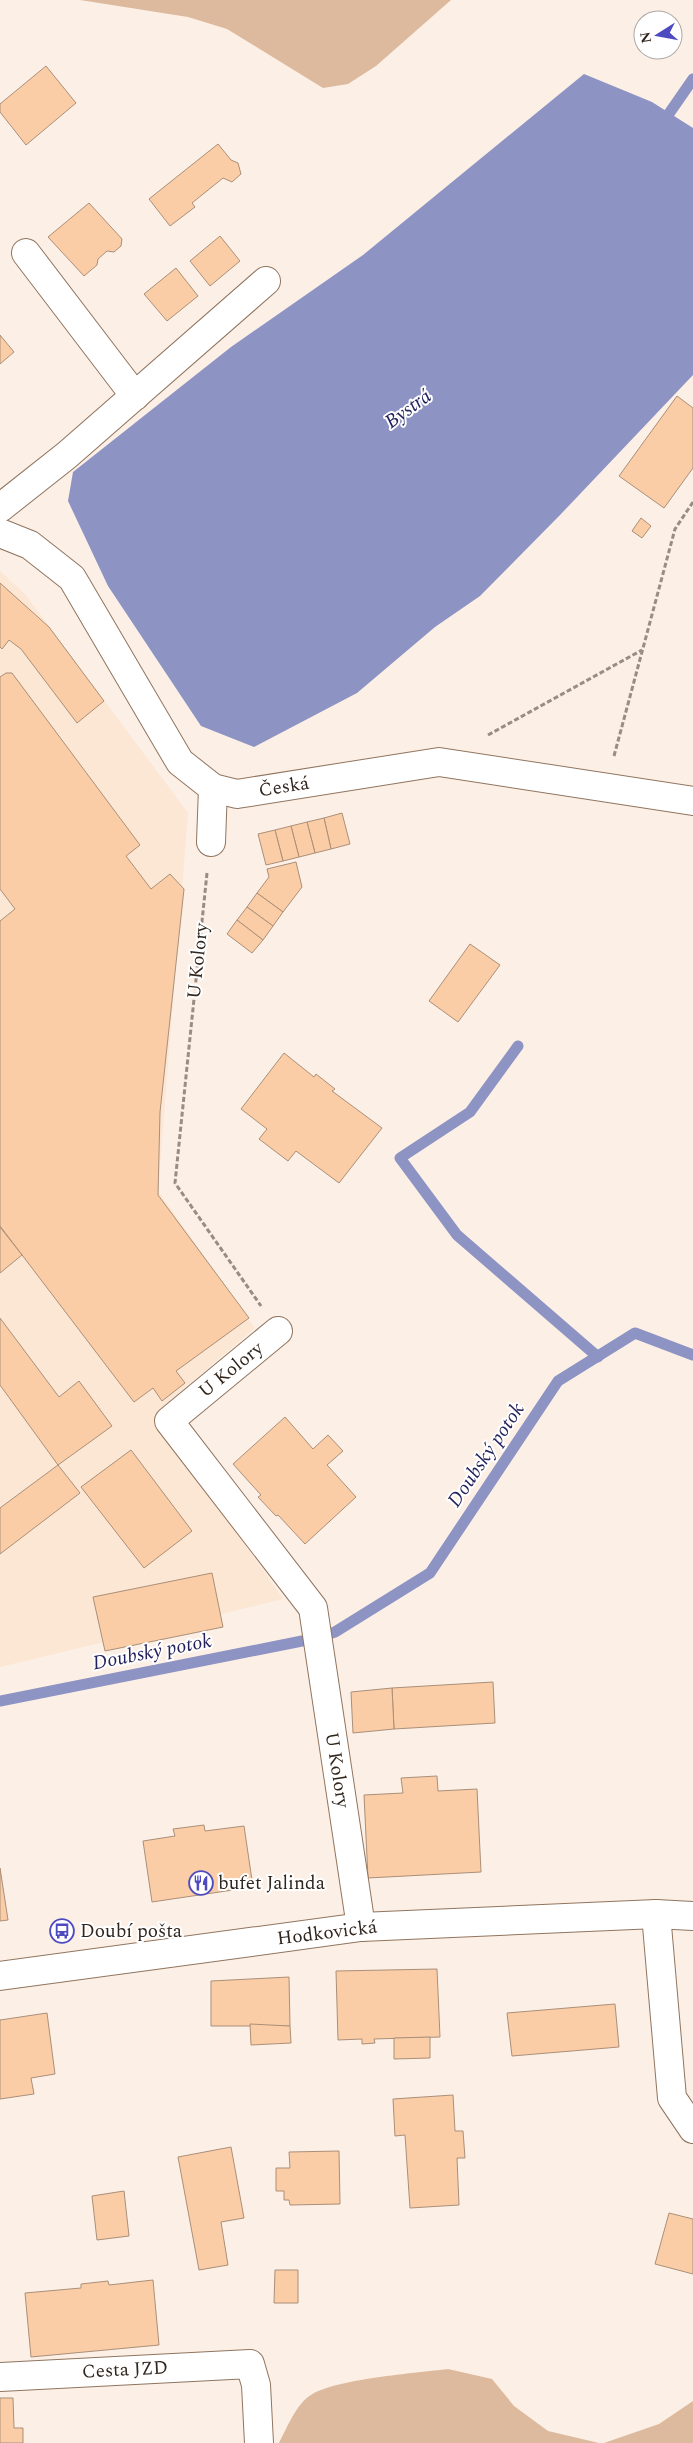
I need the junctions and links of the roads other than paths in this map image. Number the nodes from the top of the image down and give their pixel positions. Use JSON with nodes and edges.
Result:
{"nodes":[{"id":1,"x":26,"y":253,"type":"dead end"},
{"id":2,"x":266,"y":281,"type":"dead end"},
{"id":3,"x":135,"y":396,"type":"junction"},
{"id":4,"x":0,"y":508,"type":"edge"},
{"id":5,"x":0,"y":533,"type":"edge"},
{"id":6,"x":213,"y":788,"type":"junction"},
{"id":7,"x":693,"y":801,"type":"edge"},
{"id":8,"x":211,"y":842,"type":"road end"},
{"id":9,"x":278,"y":1331,"type":"road end"},
{"id":10,"x":656,"y":1914,"type":"junction"},
{"id":11,"x":693,"y":1916,"type":"edge"},
{"id":12,"x":360,"y":1927,"type":"junction"},
{"id":13,"x":0,"y":1976,"type":"edge"},
{"id":14,"x":693,"y":2129,"type":"edge"},
{"id":15,"x":0,"y":2377,"type":"edge"},
{"id":16,"x":259,"y":2443,"type":"edge"}],
"edges":[{"from":1,"to":3,"type":"street"},
{"from":2,"to":3,"type":"street"},
{"from":3,"to":4,"type":"street"},
{"from":5,"to":6,"type":"street","name":"Česká"},
{"from":6,"to":7,"type":"street","name":"Česká"},
{"from":6,"to":8,"type":"street"},
{"from":9,"to":12,"type":"street","name":"U Kolory"},
{"from":10,"to":11,"type":"street","name":"Hodkovická"},
{"from":10,"to":12,"type":"street","name":"Hodkovická"},
{"from":10,"to":14,"type":"street"},
{"from":12,"to":13,"type":"street","name":"Hodkovická"},
{"from":15,"to":16,"type":"street","name":"Cesta JZD"}]}
